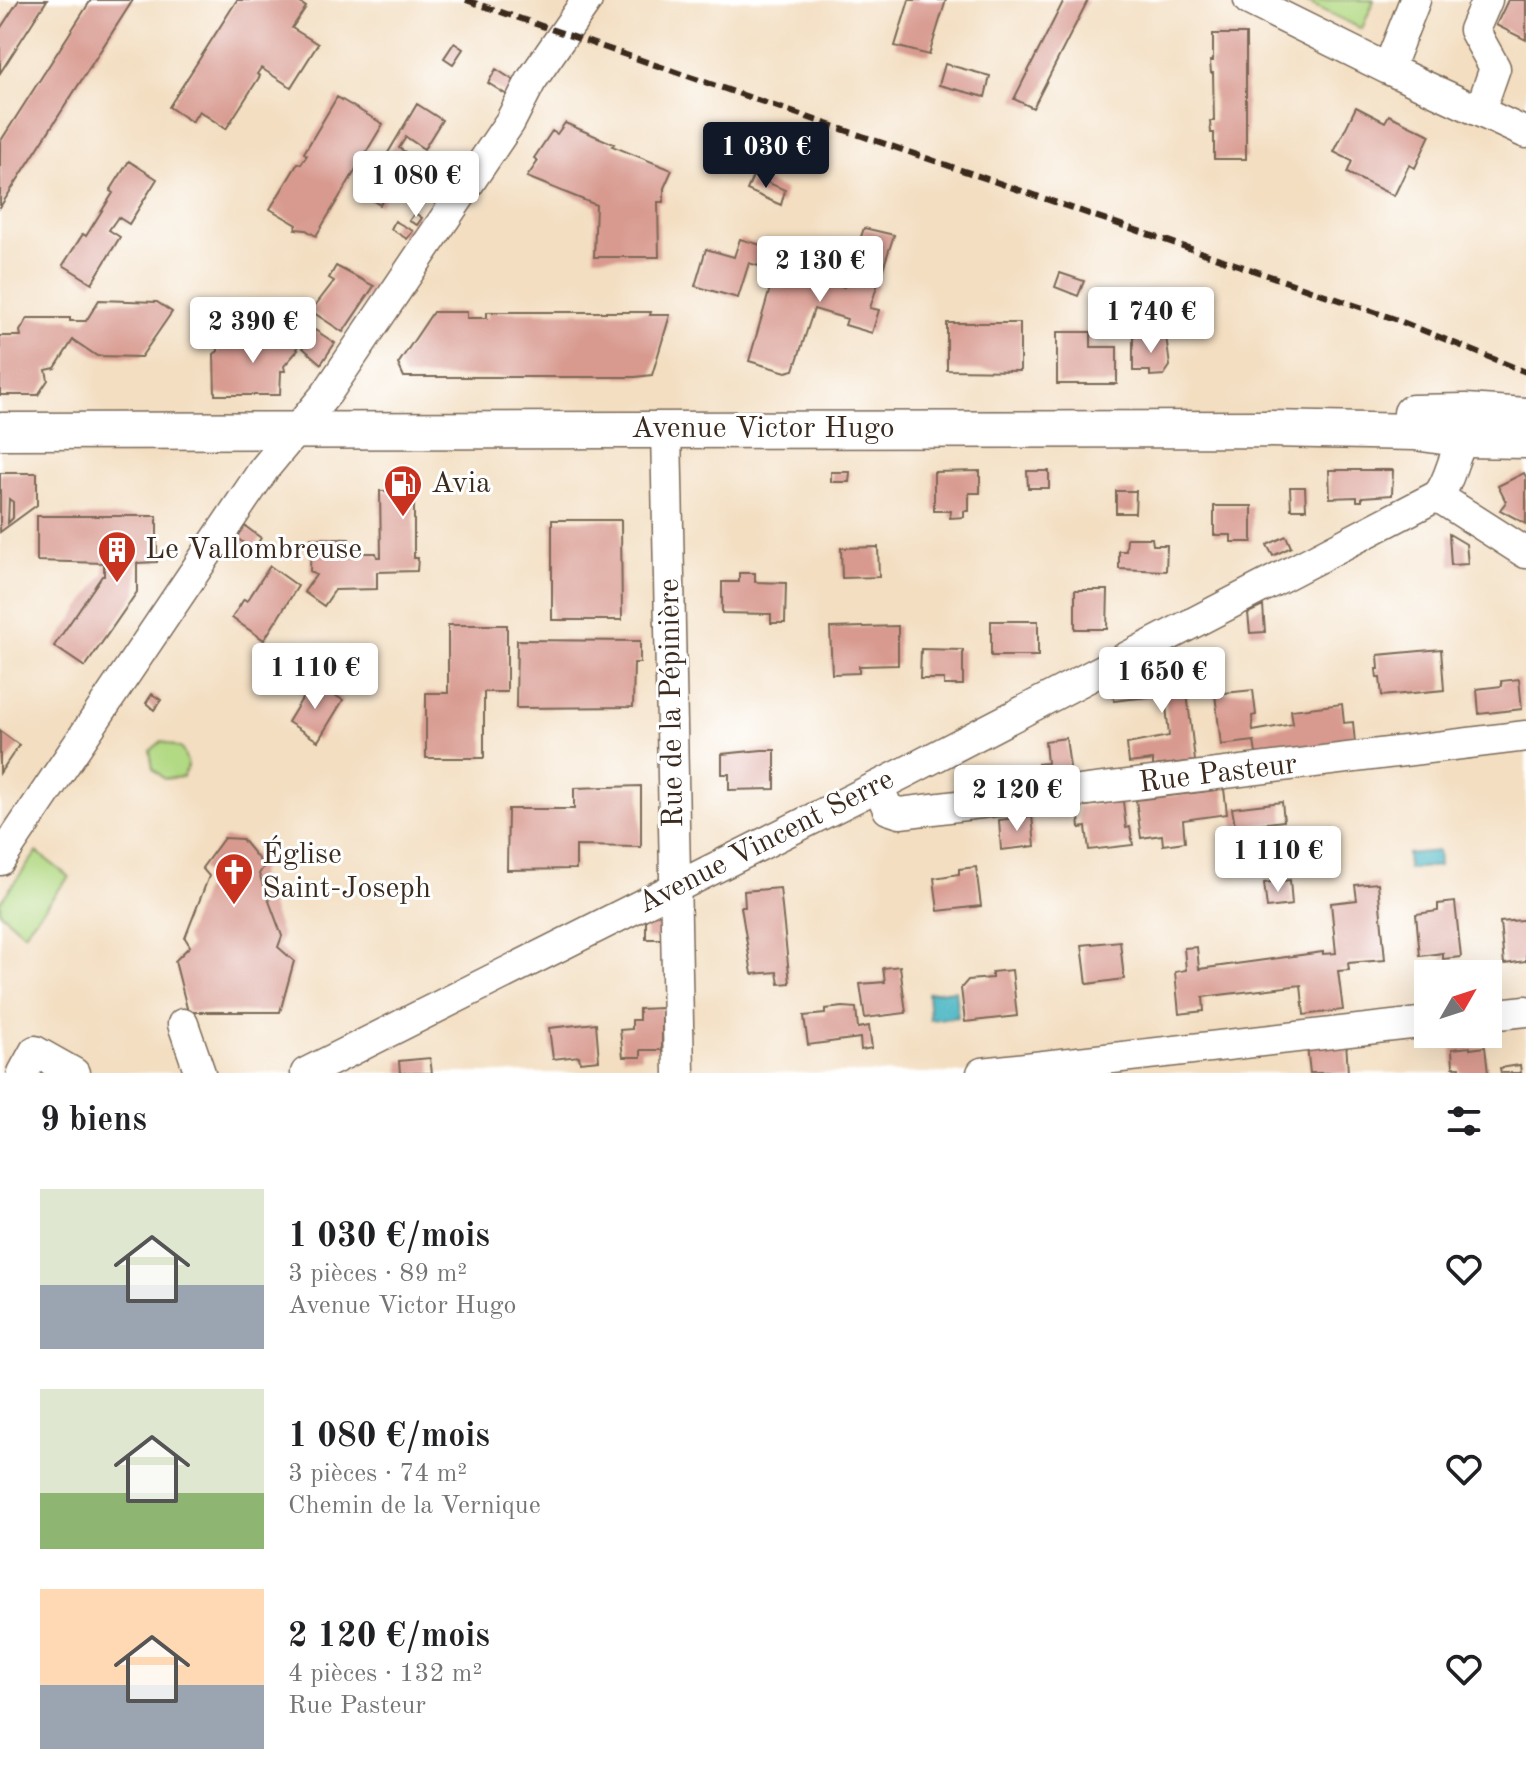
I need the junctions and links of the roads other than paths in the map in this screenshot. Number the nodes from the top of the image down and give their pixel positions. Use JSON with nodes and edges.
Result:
{"nodes":[{"id":1,"x":587,"y":0,"type":"edge"},
{"id":2,"x":1249,"y":0,"type":"edge"},
{"id":3,"x":1415,"y":0,"type":"edge"},
{"id":4,"x":1487,"y":0,"type":"edge"},
{"id":5,"x":1388,"y":69,"type":"junction"},
{"id":6,"x":1480,"y":111,"type":"junction"},
{"id":7,"x":1526,"y":133,"type":"edge"},
{"id":8,"x":311,"y":412,"type":"junction"},
{"id":9,"x":0,"y":414,"type":"edge"},
{"id":10,"x":666,"y":429,"type":"junction"},
{"id":11,"x":1521,"y":430,"type":"edge"},
{"id":12,"x":0,"y":431,"type":"edge"},
{"id":13,"x":1459,"y":449,"type":"junction"},
{"id":14,"x":1437,"y":496,"type":"junction"},
{"id":15,"x":1464,"y":514,"type":"junction"},
{"id":16,"x":1526,"y":553,"type":"edge"},
{"id":17,"x":1526,"y":736,"type":"edge"},
{"id":18,"x":878,"y":786,"type":"junction"},
{"id":19,"x":0,"y":860,"type":"edge"},
{"id":20,"x":675,"y":887,"type":"junction"},
{"id":21,"x":1526,"y":1011,"type":"edge"},
{"id":22,"x":1502,"y":1014,"type":"edge"},
{"id":23,"x":183,"y":1024,"type":"dead end"},
{"id":24,"x":1414,"y":1024,"type":"edge"},
{"id":25,"x":23,"y":1073,"type":"edge"},
{"id":26,"x":74,"y":1073,"type":"edge"},
{"id":27,"x":200,"y":1073,"type":"edge"},
{"id":28,"x":306,"y":1073,"type":"edge"},
{"id":29,"x":679,"y":1073,"type":"edge"},
{"id":30,"x":982,"y":1073,"type":"edge"}],
"edges":[{"from":1,"to":8,"type":"street"},
{"from":2,"to":5,"type":"street"},
{"from":3,"to":5,"type":"street"},
{"from":4,"to":6,"type":"street"},
{"from":5,"to":6,"type":"street"},
{"from":6,"to":7,"type":"street"},
{"from":8,"to":9,"type":"main road","name":"Avenue Victor Hugo"},
{"from":8,"to":10,"type":"main road","name":"Avenue Victor Hugo"},
{"from":8,"to":11,"type":"main road","name":"Avenue Victor Hugo"},
{"from":8,"to":12,"type":"main road","name":"Avenue Victor Hugo"},
{"from":8,"to":19,"type":"street"},
{"from":10,"to":13,"type":"main road","name":"Avenue Victor Hugo"},
{"from":10,"to":20,"type":"street","name":"Rue de la Pépinière"},
{"from":11,"to":13,"type":"main road","name":"Avenue Victor Hugo"},
{"from":11,"to":15,"type":"street"},
{"from":13,"to":14,"type":"street"},
{"from":14,"to":15,"type":"street"},
{"from":14,"to":18,"type":"street","name":"Avenue Vincent Serre"},
{"from":15,"to":16,"type":"street"},
{"from":17,"to":18,"type":"street","name":"Rue Pasteur"},
{"from":18,"to":20,"type":"street","name":"Avenue Vincent Serre"},
{"from":20,"to":28,"type":"street","name":"Avenue Vincent Serre"},
{"from":20,"to":29,"type":"street","name":"Rue de la Pépinière"},
{"from":21,"to":22,"type":"street"},
{"from":23,"to":27,"type":"street"},
{"from":24,"to":30,"type":"street"},
{"from":25,"to":26,"type":"street"}]}
